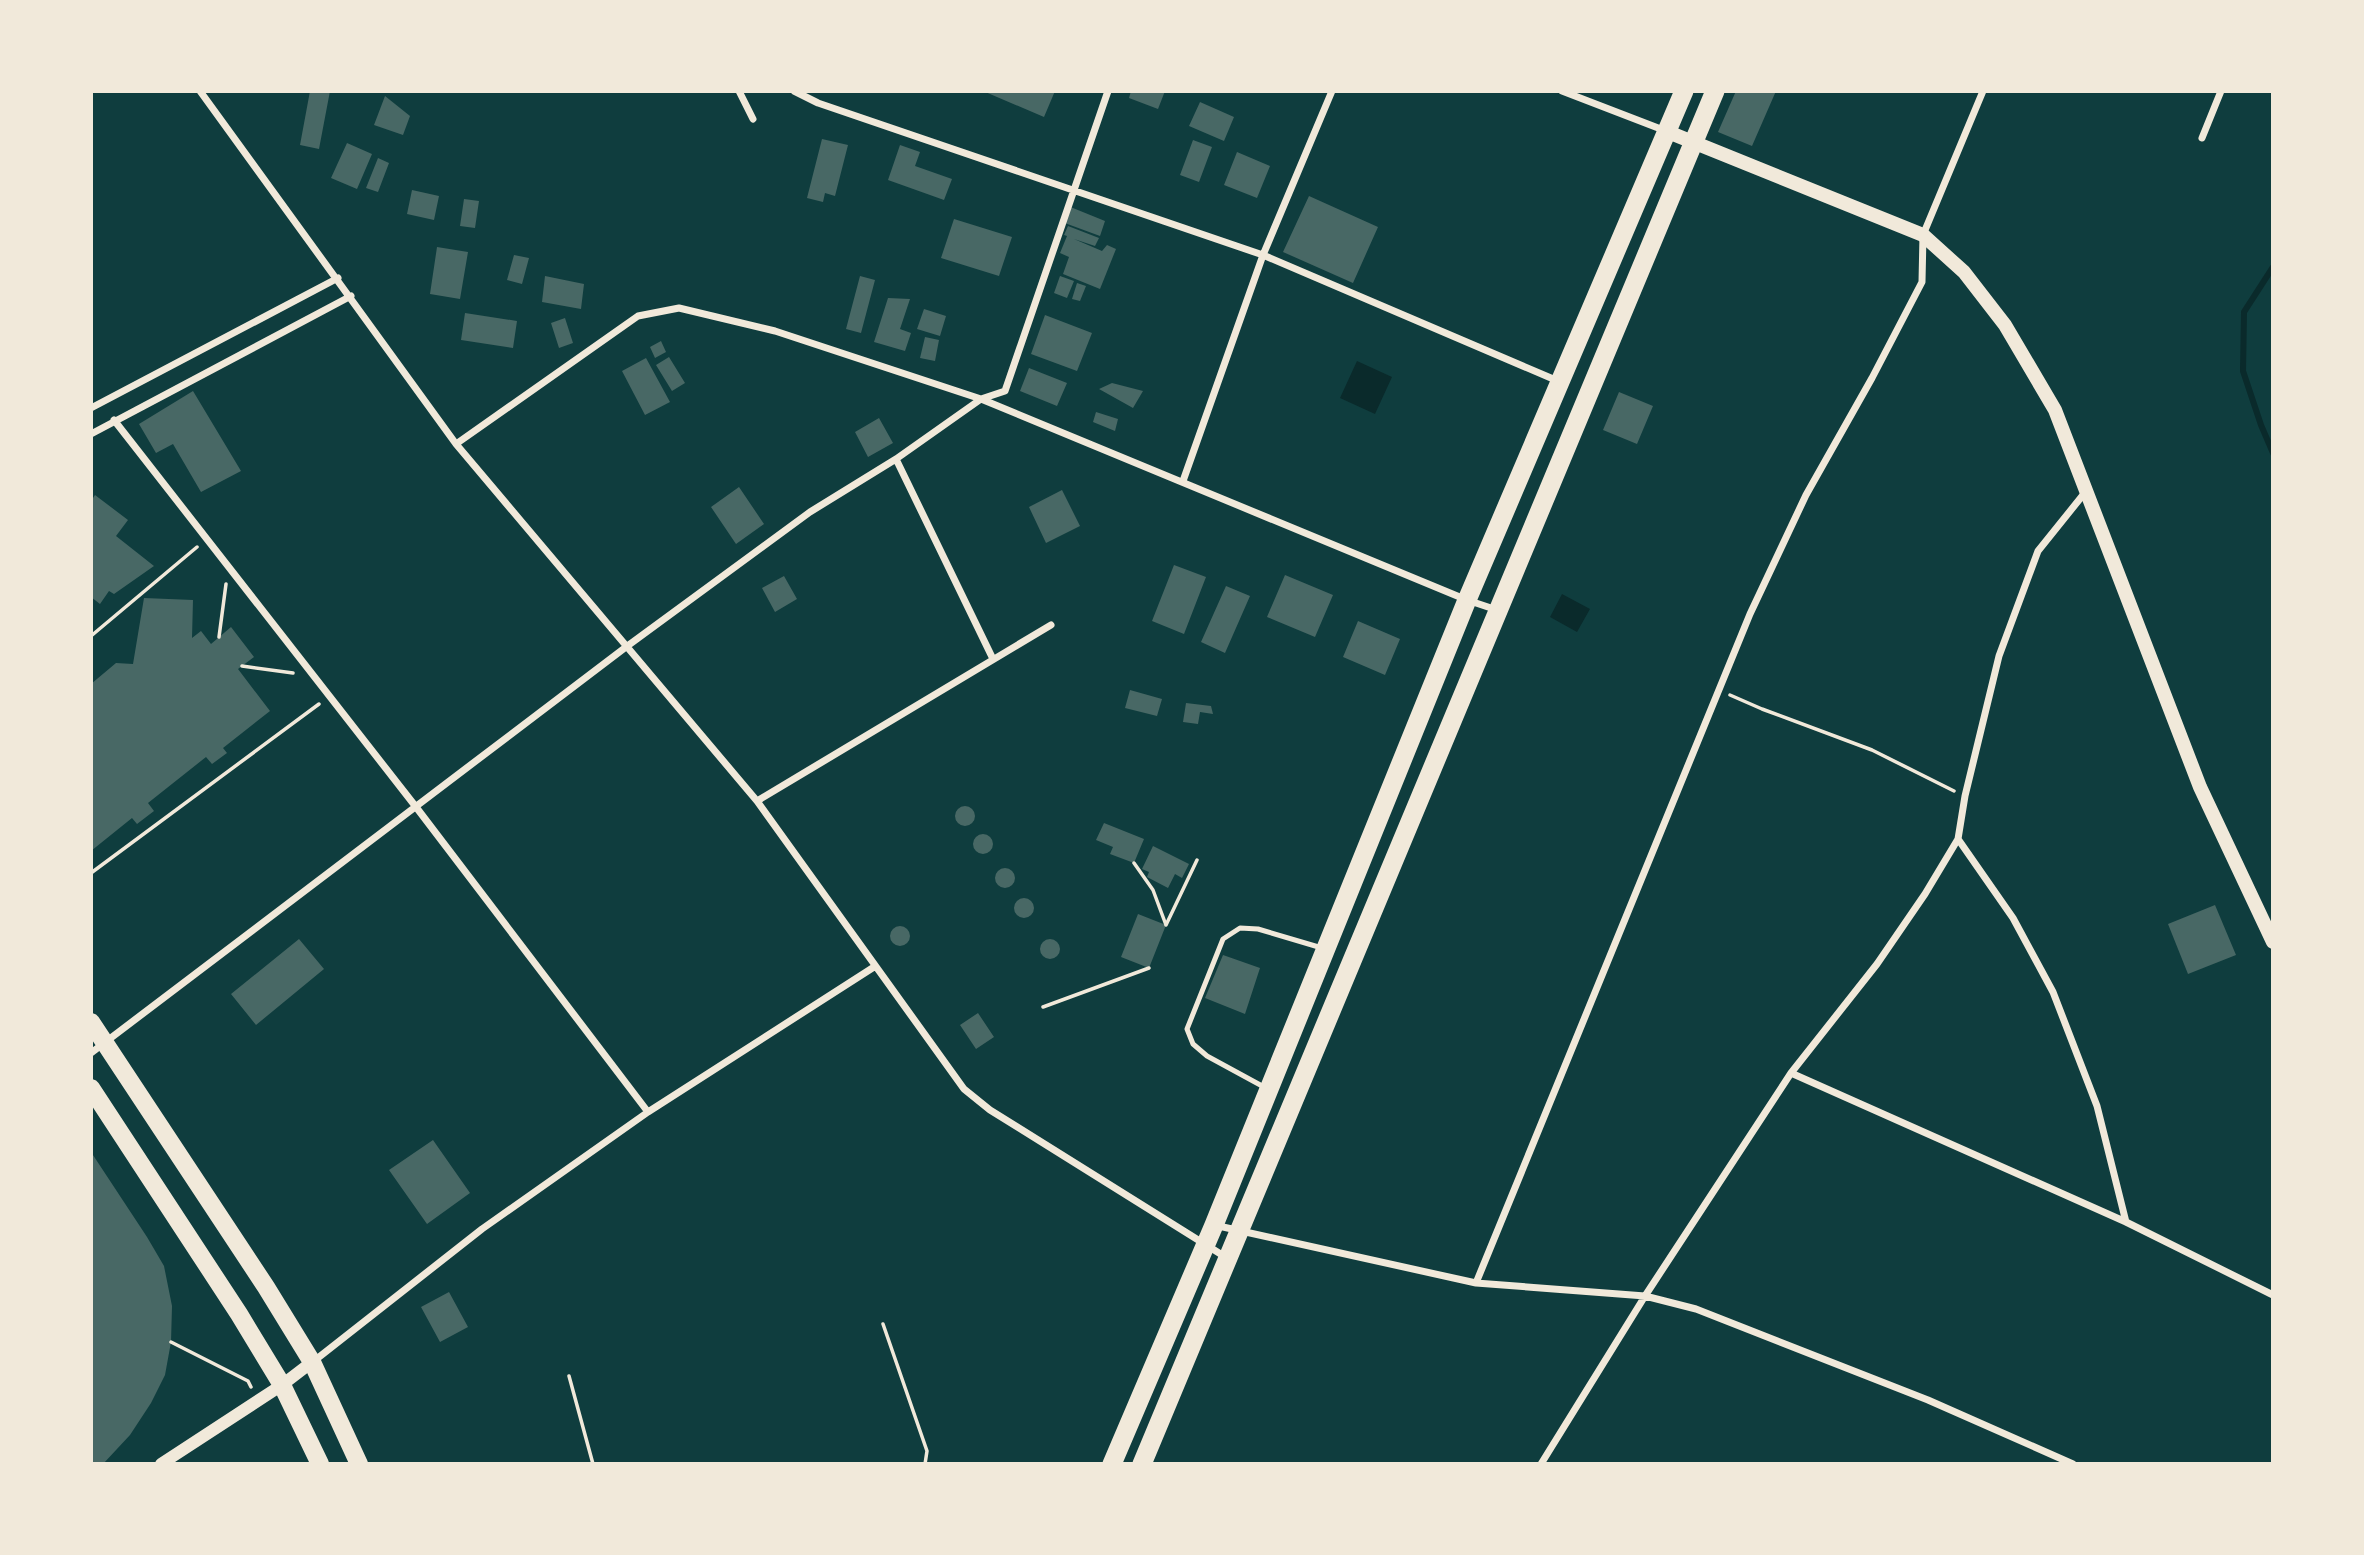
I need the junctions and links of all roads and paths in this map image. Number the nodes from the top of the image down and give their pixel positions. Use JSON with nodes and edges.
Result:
{"nodes":[{"id":1,"x":200,"y":91,"type":"edge"},
{"id":2,"x":739,"y":91,"type":"edge"},
{"id":3,"x":794,"y":91,"type":"edge"},
{"id":4,"x":1108,"y":91,"type":"edge"},
{"id":5,"x":1332,"y":91,"type":"edge"},
{"id":6,"x":1562,"y":91,"type":"edge"},
{"id":7,"x":1684,"y":91,"type":"edge"},
{"id":8,"x":1715,"y":91,"type":"edge"},
{"id":9,"x":1983,"y":91,"type":"edge"},
{"id":10,"x":2221,"y":91,"type":"edge"},
{"id":11,"x":753,"y":119,"type":"dead end"},
{"id":12,"x":1668,"y":132,"type":"junction"},
{"id":13,"x":2202,"y":138,"type":"dead end"},
{"id":14,"x":1693,"y":143,"type":"junction"},
{"id":15,"x":1073,"y":189,"type":"junction"},
{"id":16,"x":1923,"y":235,"type":"junction"},
{"id":17,"x":1263,"y":255,"type":"junction"},
{"id":18,"x":338,"y":278,"type":"junction"},
{"id":19,"x":351,"y":296,"type":"junction"},
{"id":20,"x":1562,"y":382,"type":"junction"},
{"id":21,"x":981,"y":399,"type":"junction"},
{"id":22,"x":91,"y":408,"type":"edge"},
{"id":23,"x":114,"y":421,"type":"junction"},
{"id":24,"x":91,"y":434,"type":"edge"},
{"id":25,"x":456,"y":444,"type":"junction"},
{"id":26,"x":896,"y":459,"type":"junction"},
{"id":27,"x":1183,"y":481,"type":"junction"},
{"id":28,"x":2087,"y":490,"type":"junction"},
{"id":29,"x":206,"y":539,"type":"junction"},
{"id":30,"x":228,"y":566,"type":"junction"},
{"id":31,"x":1466,"y":600,"type":"junction"},
{"id":32,"x":1497,"y":610,"type":"junction"},
{"id":33,"x":1051,"y":625,"type":"dead end"},
{"id":34,"x":91,"y":636,"type":"edge"},
{"id":35,"x":219,"y":637,"type":"dead end"},
{"id":36,"x":626,"y":646,"type":"junction"},
{"id":37,"x":993,"y":659,"type":"junction"},
{"id":38,"x":242,"y":666,"type":"dead end"},
{"id":39,"x":313,"y":675,"type":"junction"},
{"id":40,"x":1719,"y":689,"type":"junction"},
{"id":41,"x":329,"y":696,"type":"junction"},
{"id":42,"x":1965,"y":796,"type":"junction"},
{"id":43,"x":757,"y":801,"type":"junction"},
{"id":44,"x":416,"y":807,"type":"junction"},
{"id":45,"x":1958,"y":839,"type":"junction"},
{"id":46,"x":1197,"y":860,"type":"dead end"},
{"id":47,"x":1134,"y":863,"type":"dead end"},
{"id":48,"x":91,"y":873,"type":"edge"},
{"id":49,"x":2273,"y":942,"type":"edge"},
{"id":50,"x":1325,"y":949,"type":"junction"},
{"id":51,"x":874,"y":967,"type":"junction"},
{"id":52,"x":1149,"y":968,"type":"dead end"},
{"id":53,"x":1043,"y":1007,"type":"dead end"},
{"id":54,"x":91,"y":1022,"type":"edge"},
{"id":55,"x":98,"y":1048,"type":"edge"},
{"id":56,"x":1791,"y":1073,"type":"junction"},
{"id":57,"x":91,"y":1088,"type":"edge"},
{"id":58,"x":1268,"y":1089,"type":"junction"},
{"id":59,"x":648,"y":1112,"type":"junction"},
{"id":60,"x":2126,"y":1222,"type":"junction"},
{"id":61,"x":1214,"y":1225,"type":"junction"},
{"id":62,"x":1238,"y":1231,"type":"junction"},
{"id":63,"x":1205,"y":1245,"type":"junction"},
{"id":64,"x":1227,"y":1259,"type":"junction"},
{"id":65,"x":1476,"y":1283,"type":"junction"},
{"id":66,"x":2273,"y":1295,"type":"edge"},
{"id":67,"x":1645,"y":1296,"type":"junction"},
{"id":68,"x":883,"y":1324,"type":"dead end"},
{"id":69,"x":171,"y":1342,"type":"dead end"},
{"id":70,"x":312,"y":1362,"type":"junction"},
{"id":71,"x":569,"y":1376,"type":"dead end"},
{"id":72,"x":282,"y":1385,"type":"junction"},
{"id":73,"x":259,"y":1401,"type":"junction"},
{"id":74,"x":161,"y":1464,"type":"edge"},
{"id":75,"x":320,"y":1464,"type":"edge"},
{"id":76,"x":359,"y":1464,"type":"edge"},
{"id":77,"x":593,"y":1464,"type":"edge"},
{"id":78,"x":926,"y":1464,"type":"edge"},
{"id":79,"x":1112,"y":1464,"type":"edge"},
{"id":80,"x":1142,"y":1464,"type":"edge"},
{"id":81,"x":1541,"y":1464,"type":"edge"},
{"id":82,"x":2073,"y":1464,"type":"edge"}],
"edges":[{"from":1,"to":18,"type":"street"},
{"from":2,"to":11,"type":"street"},
{"from":3,"to":15,"type":"street"},
{"from":4,"to":15,"type":"street"},
{"from":5,"to":17,"type":"street"},
{"from":6,"to":12,"type":"street"},
{"from":7,"to":12,"type":"highway"},
{"from":8,"to":14,"type":"highway"},
{"from":9,"to":16,"type":"street"},
{"from":10,"to":13,"type":"street"},
{"from":12,"to":14,"type":"main road"},
{"from":12,"to":20,"type":"highway"},
{"from":14,"to":16,"type":"main road"},
{"from":14,"to":32,"type":"highway"},
{"from":15,"to":17,"type":"street"},
{"from":15,"to":21,"type":"street"},
{"from":16,"to":28,"type":"main road"},
{"from":16,"to":40,"type":"street"},
{"from":17,"to":20,"type":"street"},
{"from":17,"to":27,"type":"street"},
{"from":18,"to":19,"type":"street"},
{"from":18,"to":22,"type":"street"},
{"from":19,"to":23,"type":"street"},
{"from":19,"to":25,"type":"street"},
{"from":20,"to":31,"type":"highway"},
{"from":21,"to":25,"type":"street"},
{"from":21,"to":26,"type":"street"},
{"from":21,"to":27,"type":"street"},
{"from":23,"to":24,"type":"street"},
{"from":23,"to":29,"type":"street"},
{"from":25,"to":36,"type":"street"},
{"from":26,"to":36,"type":"street"},
{"from":26,"to":37,"type":"street"},
{"from":27,"to":31,"type":"street"},
{"from":28,"to":42,"type":"street"},
{"from":28,"to":49,"type":"main road"},
{"from":29,"to":30,"type":"street"},
{"from":29,"to":34,"type":"path"},
{"from":30,"to":35,"type":"path"},
{"from":30,"to":39,"type":"street"},
{"from":31,"to":32,"type":"street"},
{"from":31,"to":50,"type":"highway"},
{"from":32,"to":62,"type":"highway"},
{"from":33,"to":37,"type":"street"},
{"from":36,"to":43,"type":"street"},
{"from":36,"to":44,"type":"street"},
{"from":37,"to":43,"type":"street"},
{"from":38,"to":39,"type":"path"},
{"from":39,"to":41,"type":"street"},
{"from":40,"to":42,"type":"path"},
{"from":40,"to":65,"type":"street"},
{"from":41,"to":44,"type":"street"},
{"from":41,"to":48,"type":"path"},
{"from":42,"to":45,"type":"street"},
{"from":43,"to":51,"type":"street"},
{"from":44,"to":55,"type":"street"},
{"from":44,"to":59,"type":"street"},
{"from":45,"to":56,"type":"street"},
{"from":45,"to":60,"type":"street"},
{"from":46,"to":47,"type":"path"},
{"from":50,"to":58,"type":"highway"},
{"from":50,"to":58,"type":"lane"},
{"from":51,"to":59,"type":"street"},
{"from":51,"to":63,"type":"street"},
{"from":52,"to":53,"type":"path"},
{"from":54,"to":55,"type":"main road"},
{"from":55,"to":70,"type":"main road"},
{"from":56,"to":60,"type":"street"},
{"from":56,"to":67,"type":"street"},
{"from":57,"to":72,"type":"main road"},
{"from":58,"to":61,"type":"highway"},
{"from":59,"to":70,"type":"street"},
{"from":60,"to":66,"type":"street"},
{"from":61,"to":62,"type":"street"},
{"from":61,"to":63,"type":"highway"},
{"from":62,"to":64,"type":"highway"},
{"from":62,"to":65,"type":"street"},
{"from":63,"to":64,"type":"street"},
{"from":63,"to":79,"type":"highway"},
{"from":64,"to":80,"type":"highway"},
{"from":65,"to":67,"type":"street"},
{"from":67,"to":81,"type":"street"},
{"from":67,"to":82,"type":"street"},
{"from":68,"to":78,"type":"path"},
{"from":69,"to":73,"type":"path"},
{"from":70,"to":72,"type":"street"},
{"from":70,"to":76,"type":"main road"},
{"from":71,"to":77,"type":"path"},
{"from":72,"to":73,"type":"street"},
{"from":72,"to":75,"type":"main road"},
{"from":73,"to":74,"type":"street"}]}
